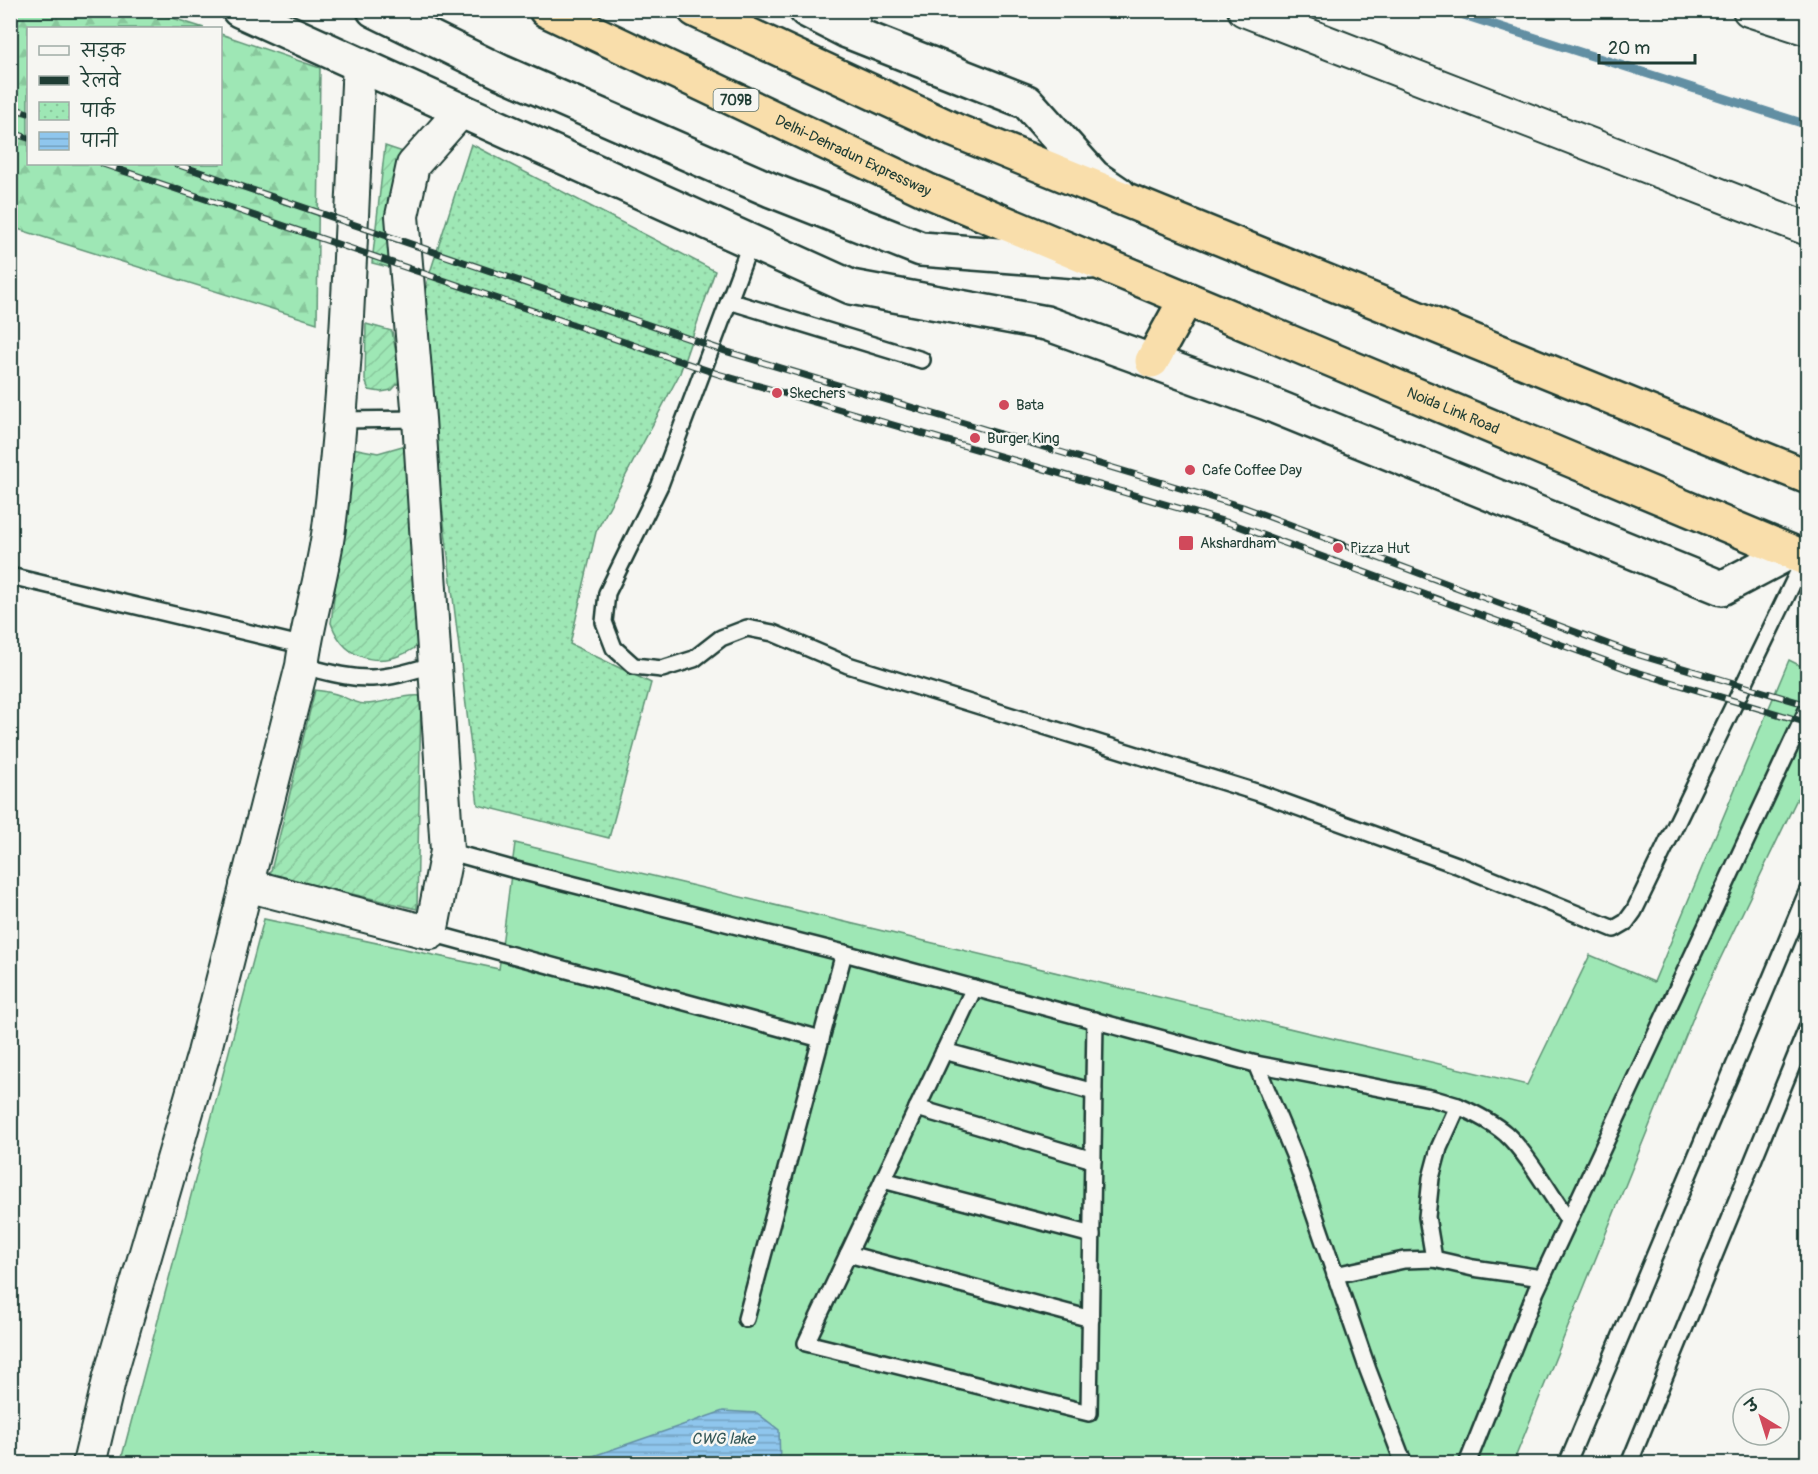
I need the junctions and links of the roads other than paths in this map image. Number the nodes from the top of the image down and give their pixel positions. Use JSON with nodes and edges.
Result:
{"nodes":[{"id":1,"x":239,"y":10,"type":"edge"},
{"id":2,"x":374,"y":10,"type":"edge"},
{"id":3,"x":546,"y":10,"type":"edge"},
{"id":4,"x":695,"y":10,"type":"edge"},
{"id":5,"x":806,"y":10,"type":"edge"},
{"id":6,"x":1244,"y":10,"type":"edge"},
{"id":7,"x":1749,"y":10,"type":"edge"},
{"id":8,"x":852,"y":21,"type":"edge"},
{"id":9,"x":1808,"y":29,"type":"edge"},
{"id":10,"x":359,"y":64,"type":"junction"},
{"id":11,"x":462,"y":110,"type":"junction"},
{"id":12,"x":1135,"y":204,"type":"junction"},
{"id":13,"x":1808,"y":229,"type":"edge"},
{"id":14,"x":751,"y":242,"type":"junction"},
{"id":15,"x":1099,"y":262,"type":"junction"},
{"id":16,"x":1185,"y":298,"type":"junction"},
{"id":17,"x":729,"y":301,"type":"junction"},
{"id":18,"x":922,"y":360,"type":"dead end"},
{"id":19,"x":1152,"y":361,"type":"junction"},
{"id":20,"x":419,"y":419,"type":"junction"},
{"id":21,"x":340,"y":420,"type":"junction"},
{"id":22,"x":1808,"y":477,"type":"edge"},
{"id":23,"x":1801,"y":557,"type":"edge"},
{"id":24,"x":10,"y":576,"type":"edge"},
{"id":25,"x":304,"y":656,"type":"junction"},
{"id":26,"x":436,"y":664,"type":"junction"},
{"id":27,"x":1808,"y":708,"type":"edge"},
{"id":28,"x":447,"y":851,"type":"junction"},
{"id":29,"x":246,"y":885,"type":"junction"},
{"id":30,"x":1808,"y":891,"type":"edge"},
{"id":31,"x":431,"y":933,"type":"junction"},
{"id":32,"x":843,"y":952,"type":"junction"},
{"id":33,"x":974,"y":988,"type":"junction"},
{"id":34,"x":1095,"y":1020,"type":"junction"},
{"id":35,"x":1808,"y":1026,"type":"edge"},
{"id":36,"x":821,"y":1039,"type":"junction"},
{"id":37,"x":944,"y":1051,"type":"junction"},
{"id":38,"x":1256,"y":1064,"type":"junction"},
{"id":39,"x":1094,"y":1092,"type":"junction"},
{"id":40,"x":1458,"y":1106,"type":"junction"},
{"id":41,"x":917,"y":1108,"type":"junction"},
{"id":42,"x":1093,"y":1160,"type":"junction"},
{"id":43,"x":883,"y":1180,"type":"junction"},
{"id":44,"x":1569,"y":1221,"type":"junction"},
{"id":45,"x":1092,"y":1235,"type":"junction"},
{"id":46,"x":848,"y":1254,"type":"junction"},
{"id":47,"x":1434,"y":1259,"type":"junction"},
{"id":48,"x":1335,"y":1275,"type":"junction"},
{"id":49,"x":1542,"y":1278,"type":"junction"},
{"id":50,"x":746,"y":1319,"type":"dead end"},
{"id":51,"x":1091,"y":1319,"type":"junction"},
{"id":52,"x":89,"y":1464,"type":"edge"},
{"id":53,"x":1404,"y":1464,"type":"edge"},
{"id":54,"x":1467,"y":1464,"type":"edge"},
{"id":55,"x":1567,"y":1464,"type":"edge"},
{"id":56,"x":1629,"y":1464,"type":"edge"}],
"edges":[{"from":1,"to":10,"type":"street"},
{"from":2,"to":15,"type":"street"},
{"from":3,"to":15,"type":"highway","name":"Delhi-Dehradun Expressway","number":"709B"},
{"from":4,"to":12,"type":"highway"},
{"from":5,"to":8,"type":"street"},
{"from":6,"to":13,"type":"street"},
{"from":7,"to":9,"type":"street"},
{"from":8,"to":12,"type":"street"},
{"from":10,"to":11,"type":"street"},
{"from":10,"to":21,"type":"street"},
{"from":11,"to":14,"type":"street"},
{"from":11,"to":20,"type":"street"},
{"from":12,"to":22,"type":"highway"},
{"from":14,"to":17,"type":"lane"},
{"from":14,"to":19,"type":"street"},
{"from":15,"to":16,"type":"highway","name":"Noida Link Road"},
{"from":16,"to":19,"type":"highway"},
{"from":16,"to":23,"type":"highway","name":"Noida Link Road"},
{"from":17,"to":18,"type":"lane"},
{"from":17,"to":23,"type":"lane"},
{"from":19,"to":23,"type":"street"},
{"from":20,"to":21,"type":"lane"},
{"from":20,"to":26,"type":"street"},
{"from":21,"to":25,"type":"street"},
{"from":24,"to":25,"type":"lane"},
{"from":25,"to":26,"type":"lane"},
{"from":25,"to":29,"type":"street"},
{"from":26,"to":28,"type":"street"},
{"from":27,"to":44,"type":"lane"},
{"from":28,"to":31,"type":"street"},
{"from":28,"to":32,"type":"lane"},
{"from":29,"to":31,"type":"street"},
{"from":29,"to":52,"type":"street"},
{"from":30,"to":55,"type":"lane"},
{"from":31,"to":36,"type":"lane"},
{"from":32,"to":33,"type":"lane"},
{"from":32,"to":36,"type":"lane"},
{"from":33,"to":34,"type":"lane"},
{"from":33,"to":37,"type":"lane"},
{"from":34,"to":38,"type":"lane"},
{"from":34,"to":39,"type":"lane"},
{"from":35,"to":56,"type":"lane"},
{"from":36,"to":50,"type":"lane"},
{"from":37,"to":39,"type":"lane"},
{"from":37,"to":41,"type":"lane"},
{"from":38,"to":40,"type":"lane"},
{"from":38,"to":48,"type":"lane"},
{"from":39,"to":42,"type":"lane"},
{"from":40,"to":44,"type":"lane"},
{"from":40,"to":47,"type":"lane"},
{"from":41,"to":42,"type":"lane"},
{"from":41,"to":43,"type":"lane"},
{"from":42,"to":45,"type":"lane"},
{"from":43,"to":45,"type":"lane"},
{"from":43,"to":46,"type":"lane"},
{"from":44,"to":49,"type":"lane"},
{"from":45,"to":51,"type":"lane"},
{"from":46,"to":51,"type":"lane"},
{"from":46,"to":51,"type":"lane"},
{"from":47,"to":48,"type":"lane"},
{"from":47,"to":49,"type":"lane"},
{"from":48,"to":53,"type":"lane"},
{"from":49,"to":54,"type":"lane"}]}
